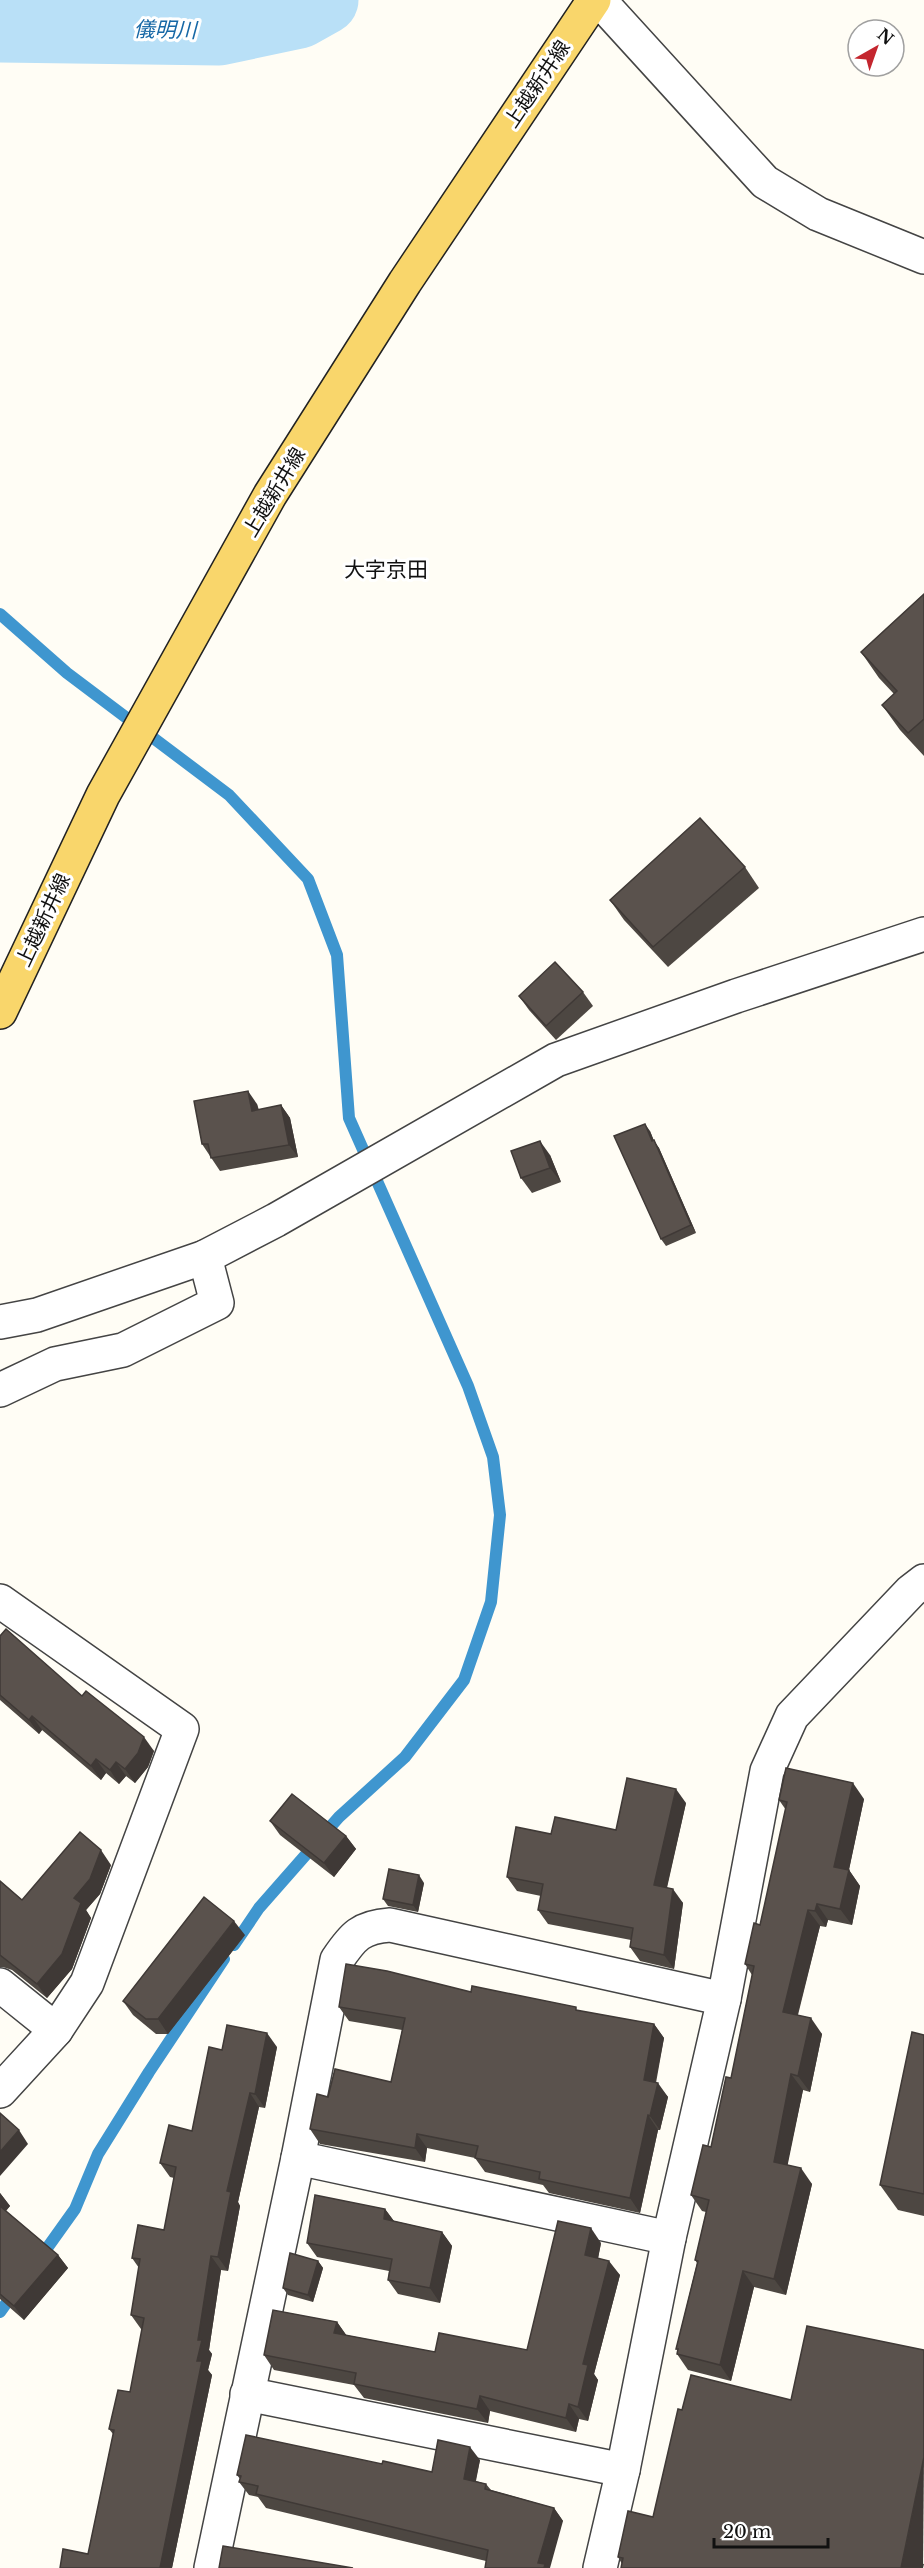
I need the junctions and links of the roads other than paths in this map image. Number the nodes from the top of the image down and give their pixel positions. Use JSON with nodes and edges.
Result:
{"nodes":[{"id":1,"x":594,"y":0,"type":"edge"},
{"id":2,"x":599,"y":0,"type":"edge"},
{"id":3,"x":924,"y":257,"type":"edge"},
{"id":4,"x":924,"y":934,"type":"edge"},
{"id":5,"x":0,"y":1012,"type":"edge"},
{"id":6,"x":205,"y":1257,"type":"junction"},
{"id":7,"x":0,"y":1322,"type":"edge"},
{"id":8,"x":0,"y":1390,"type":"edge"},
{"id":9,"x":920,"y":1588,"type":"edge"},
{"id":10,"x":0,"y":1601,"type":"edge"},
{"id":11,"x":0,"y":1985,"type":"edge"},
{"id":12,"x":724,"y":1999,"type":"junction"},
{"id":13,"x":56,"y":2030,"type":"junction"},
{"id":14,"x":0,"y":2091,"type":"edge"},
{"id":15,"x":298,"y":2158,"type":"junction"},
{"id":16,"x":669,"y":2238,"type":"junction"},
{"id":17,"x":247,"y":2394,"type":"junction"},
{"id":18,"x":623,"y":2470,"type":"junction"},
{"id":19,"x":210,"y":2568,"type":"edge"},
{"id":20,"x":600,"y":2568,"type":"edge"}],
"edges":[{"from":1,"to":5,"type":"main road","name":"上越新井線"},
{"from":2,"to":3,"type":"street"},
{"from":4,"to":6,"type":"street"},
{"from":6,"to":7,"type":"street"},
{"from":6,"to":8,"type":"street"},
{"from":9,"to":12,"type":"street"},
{"from":10,"to":13,"type":"street"},
{"from":11,"to":13,"type":"street"},
{"from":12,"to":15,"type":"street"},
{"from":12,"to":16,"type":"street"},
{"from":13,"to":14,"type":"street"},
{"from":15,"to":16,"type":"street"},
{"from":15,"to":17,"type":"street"},
{"from":16,"to":18,"type":"street"},
{"from":17,"to":18,"type":"street"},
{"from":17,"to":19,"type":"street"},
{"from":18,"to":20,"type":"street"}]}
